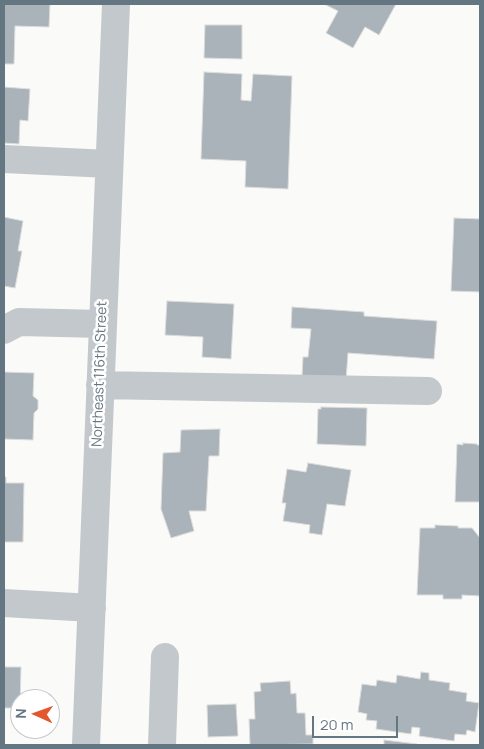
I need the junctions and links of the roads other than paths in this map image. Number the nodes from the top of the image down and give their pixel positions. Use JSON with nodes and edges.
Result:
{"nodes":[{"id":1,"x":116,"y":4,"type":"edge"},
{"id":2,"x":4,"y":159,"type":"edge"},
{"id":3,"x":109,"y":164,"type":"junction"},
{"id":4,"x":102,"y":324,"type":"junction"},
{"id":5,"x":4,"y":330,"type":"edge"},
{"id":6,"x":100,"y":384,"type":"junction"},
{"id":7,"x":428,"y":391,"type":"dead end"},
{"id":8,"x":4,"y":603,"type":"edge"},
{"id":9,"x":92,"y":608,"type":"junction"},
{"id":10,"x":165,"y":657,"type":"dead end"},
{"id":11,"x":86,"y":745,"type":"edge"},
{"id":12,"x":162,"y":745,"type":"edge"}],
"edges":[{"from":1,"to":3,"type":"street","name":"Northeast 116th Street"},
{"from":2,"to":3,"type":"street"},
{"from":3,"to":4,"type":"street","name":"Northeast 116th Street"},
{"from":4,"to":5,"type":"street"},
{"from":4,"to":6,"type":"street","name":"Northeast 116th Street"},
{"from":6,"to":7,"type":"street"},
{"from":6,"to":9,"type":"street","name":"Northeast 116th Street"},
{"from":8,"to":9,"type":"street"},
{"from":9,"to":11,"type":"street","name":"Northeast 116th Street"},
{"from":10,"to":12,"type":"street"}]}
